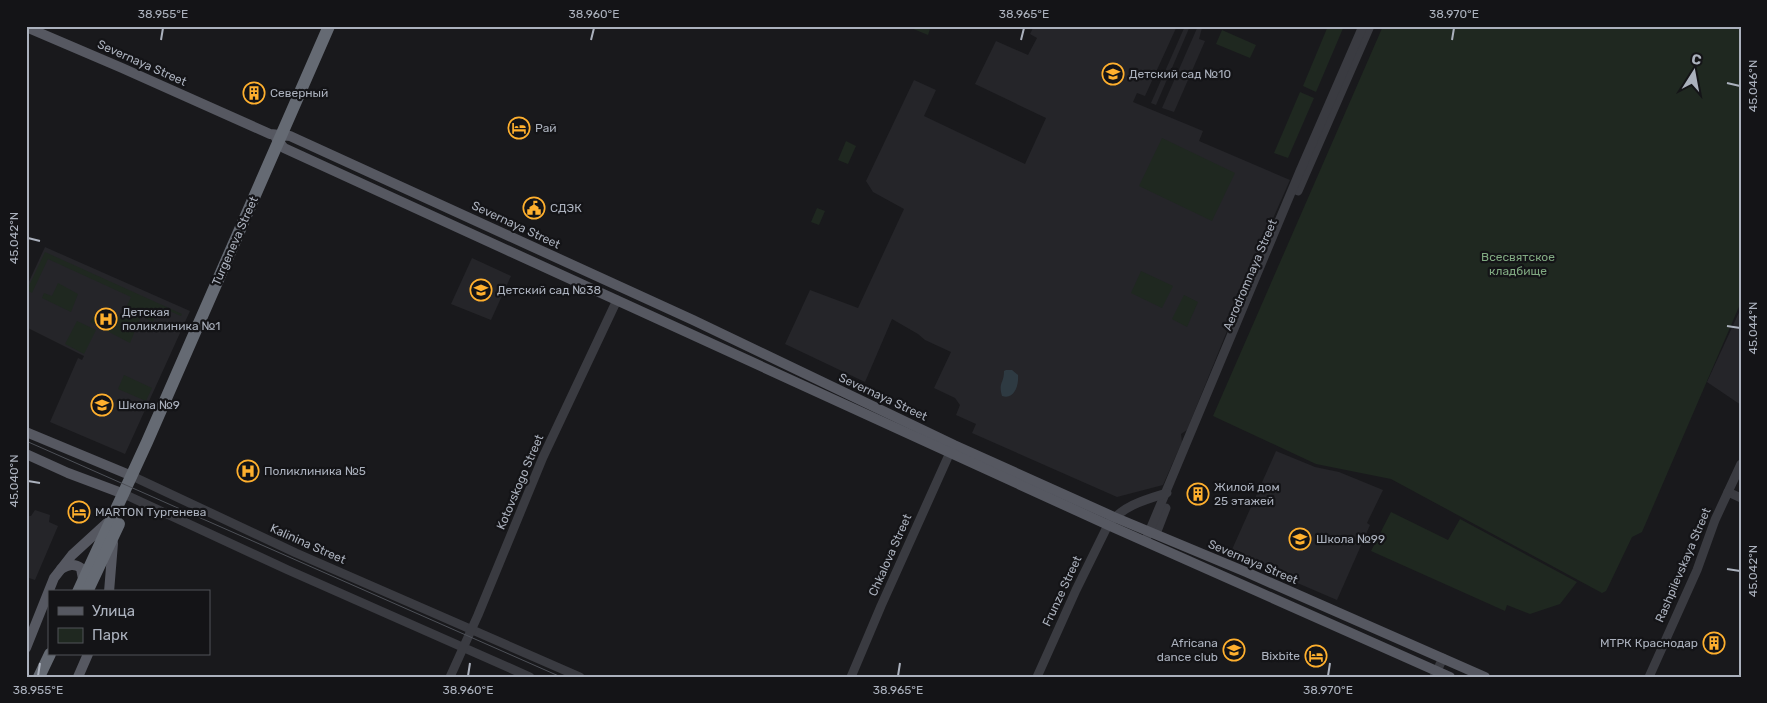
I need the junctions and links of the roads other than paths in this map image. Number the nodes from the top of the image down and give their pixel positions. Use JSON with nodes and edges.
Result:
{"nodes":[{"id":1,"x":329,"y":26,"type":"edge"},
{"id":2,"x":338,"y":26,"type":"edge"},
{"id":3,"x":1363,"y":26,"type":"edge"},
{"id":4,"x":1370,"y":26,"type":"edge"},
{"id":5,"x":26,"y":27,"type":"edge"},
{"id":6,"x":282,"y":140,"type":"junction"},
{"id":7,"x":617,"y":300,"type":"junction"},
{"id":8,"x":709,"y":328,"type":"junction"},
{"id":9,"x":703,"y":340,"type":"junction"},
{"id":10,"x":26,"y":432,"type":"edge"},
{"id":11,"x":952,"y":449,"type":"junction"},
{"id":12,"x":26,"y":454,"type":"edge"},
{"id":13,"x":1741,"y":464,"type":"edge"},
{"id":14,"x":136,"y":478,"type":"junction"},
{"id":15,"x":1166,"y":492,"type":"junction"},
{"id":16,"x":1728,"y":492,"type":"junction"},
{"id":17,"x":128,"y":496,"type":"junction"},
{"id":18,"x":1741,"y":498,"type":"edge"},
{"id":19,"x":115,"y":515,"type":"junction"},
{"id":20,"x":1111,"y":521,"type":"junction"},
{"id":21,"x":1151,"y":535,"type":"junction"},
{"id":22,"x":113,"y":538,"type":"junction"},
{"id":23,"x":58,"y":571,"type":"junction"},
{"id":24,"x":83,"y":579,"type":"junction"},
{"id":25,"x":49,"y":590,"type":"edge"},
{"id":26,"x":79,"y":590,"type":"edge"},
{"id":27,"x":88,"y":590,"type":"edge"},
{"id":28,"x":109,"y":590,"type":"edge"},
{"id":29,"x":48,"y":593,"type":"edge"},
{"id":30,"x":472,"y":629,"type":"junction"},
{"id":31,"x":26,"y":648,"type":"edge"},
{"id":32,"x":463,"y":648,"type":"junction"},
{"id":33,"x":57,"y":656,"type":"edge"},
{"id":34,"x":87,"y":656,"type":"edge"},
{"id":35,"x":1446,"y":659,"type":"junction"},
{"id":36,"x":44,"y":667,"type":"edge"},
{"id":37,"x":1442,"y":675,"type":"edge"},
{"id":38,"x":78,"y":677,"type":"edge"},
{"id":39,"x":450,"y":677,"type":"edge"},
{"id":40,"x":530,"y":677,"type":"edge"},
{"id":41,"x":580,"y":677,"type":"edge"},
{"id":42,"x":851,"y":677,"type":"edge"},
{"id":43,"x":1037,"y":677,"type":"edge"},
{"id":44,"x":1485,"y":677,"type":"edge"},
{"id":45,"x":1649,"y":677,"type":"edge"}],
"edges":[{"from":1,"to":6,"type":"highway","name":"Turgeneva Street"},
{"from":2,"to":6,"type":"highway","name":"Turgeneva Street"},
{"from":3,"to":15,"type":"street","name":"Aerodromnaya Street"},
{"from":4,"to":21,"type":"street","name":"Aerodromnaya Street"},
{"from":5,"to":6,"type":"main road","name":"Severnaya Street"},
{"from":6,"to":7,"type":"main road","name":"Severnaya Street"},
{"from":6,"to":8,"type":"main road","name":"Severnaya Street"},
{"from":6,"to":14,"type":"highway","name":"Turgeneva Street"},
{"from":7,"to":9,"type":"main road","name":"Severnaya Street"},
{"from":7,"to":30,"type":"street","name":"Kotovskogo Street"},
{"from":8,"to":9,"type":"main road"},
{"from":8,"to":11,"type":"main road","name":"Severnaya Street"},
{"from":9,"to":11,"type":"main road","name":"Severnaya Street"},
{"from":10,"to":14,"type":"main road","name":"Kalinina Street"},
{"from":11,"to":20,"type":"main road","name":"Severnaya Street"},
{"from":11,"to":42,"type":"street","name":"Chkalova Street"},
{"from":12,"to":17,"type":"main road"},
{"from":13,"to":16,"type":"street","name":"Rashpilevskaya Street"},
{"from":14,"to":17,"type":"highway","name":"Turgeneva Street"},
{"from":14,"to":30,"type":"street","name":"Kalinina Street"},
{"from":15,"to":20,"type":"street"},
{"from":15,"to":21,"type":"street","name":"Aerodromnaya Street"},
{"from":16,"to":18,"type":"street"},
{"from":16,"to":45,"type":"street","name":"Rashpilevskaya Street"},
{"from":17,"to":19,"type":"highway","name":"Turgeneva Street"},
{"from":17,"to":22,"type":"highway","name":"Turgeneva Street"},
{"from":17,"to":32,"type":"street"},
{"from":19,"to":23,"type":"main road"},
{"from":19,"to":24,"type":"highway","name":"Turgeneva Street"},
{"from":20,"to":21,"type":"main road","name":"Severnaya Street"},
{"from":20,"to":43,"type":"street","name":"Frunze Street"},
{"from":21,"to":35,"type":"main road","name":"Severnaya Street"},
{"from":21,"to":37,"type":"main road","name":"Severnaya Street"},
{"from":22,"to":27,"type":"highway","name":"Turgeneva Street"},
{"from":22,"to":28,"type":"main road"},
{"from":23,"to":24,"type":"main road"},
{"from":23,"to":25,"type":"main road"},
{"from":24,"to":26,"type":"highway","name":"Turgeneva Street"},
{"from":29,"to":31,"type":"main road"},
{"from":30,"to":32,"type":"street","name":"Kotovskogo Street"},
{"from":30,"to":41,"type":"street","name":"Kalinina Street"},
{"from":32,"to":39,"type":"street","name":"Kotovskogo Street"},
{"from":32,"to":40,"type":"street"},
{"from":33,"to":36,"type":"highway"},
{"from":34,"to":38,"type":"main road"},
{"from":35,"to":37,"type":"main road"},
{"from":35,"to":44,"type":"main road","name":"Severnaya Street"}]}
